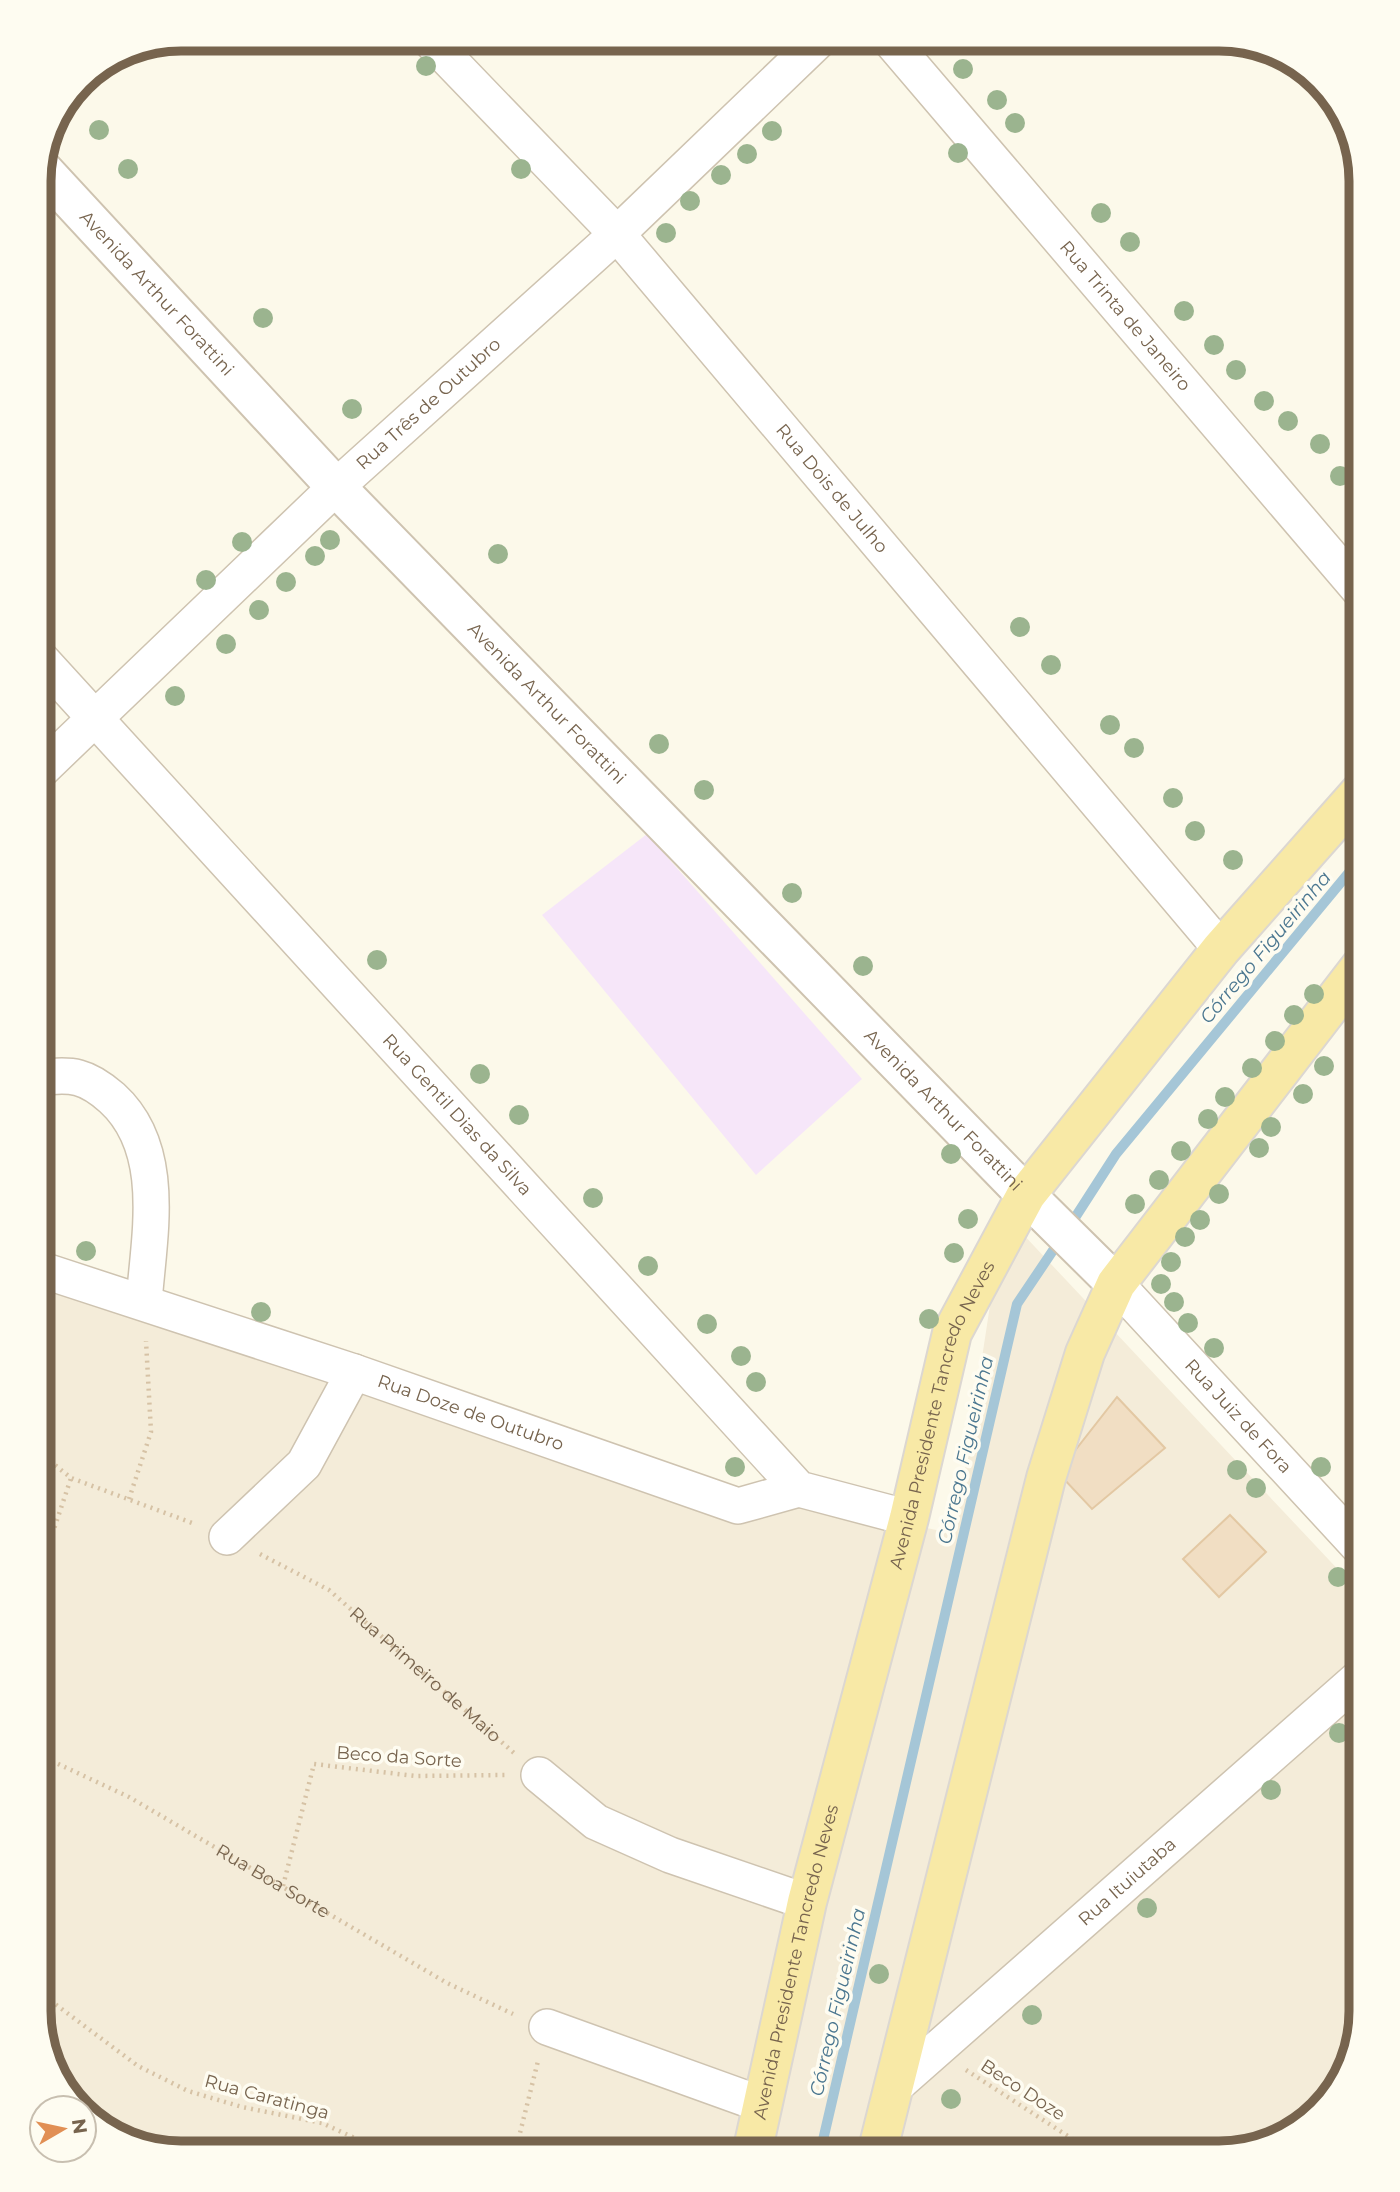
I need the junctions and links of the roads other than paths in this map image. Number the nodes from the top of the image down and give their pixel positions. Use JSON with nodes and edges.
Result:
{"nodes":[{"id":1,"x":441,"y":51,"type":"edge"},
{"id":2,"x":808,"y":51,"type":"edge"},
{"id":3,"x":899,"y":51,"type":"edge"},
{"id":4,"x":51,"y":179,"type":"edge"},
{"id":5,"x":617,"y":234,"type":"junction"},
{"id":6,"x":336,"y":488,"type":"junction"},
{"id":7,"x":1349,"y":577,"type":"edge"},
{"id":8,"x":51,"y":670,"type":"edge"},
{"id":9,"x":96,"y":717,"type":"junction"},
{"id":10,"x":51,"y":760,"type":"edge"},
{"id":11,"x":1349,"y":805,"type":"edge"},
{"id":12,"x":1221,"y":948,"type":"junction"},
{"id":13,"x":1349,"y":983,"type":"edge"},
{"id":14,"x":51,"y":1078,"type":"edge"},
{"id":15,"x":1026,"y":1195,"type":"junction"},
{"id":16,"x":51,"y":1273,"type":"edge"},
{"id":17,"x":1116,"y":1284,"type":"junction"},
{"id":18,"x":144,"y":1302,"type":"junction"},
{"id":19,"x":354,"y":1372,"type":"junction"},
{"id":20,"x":799,"y":1489,"type":"junction"},
{"id":21,"x":909,"y":1518,"type":"junction"},
{"id":22,"x":1349,"y":1535,"type":"edge"},
{"id":23,"x":227,"y":1537,"type":"road end"},
{"id":24,"x":1349,"y":1687,"type":"edge"},
{"id":25,"x":539,"y":1775,"type":"road end"},
{"id":26,"x":807,"y":1902,"type":"junction"},
{"id":27,"x":547,"y":2026,"type":"road end"},
{"id":28,"x":893,"y":2088,"type":"junction"},
{"id":29,"x":761,"y":2104,"type":"junction"},
{"id":30,"x":754,"y":2141,"type":"edge"},
{"id":31,"x":880,"y":2141,"type":"edge"}],
"edges":[{"from":1,"to":5,"type":"street","name":"Rua Dois de Julho"},
{"from":2,"to":5,"type":"street","name":"Rua Três de Outubro"},
{"from":3,"to":7,"type":"street","name":"Rua Trinta de Janeiro"},
{"from":4,"to":6,"type":"street","name":"Avenida Arthur Forattini"},
{"from":5,"to":6,"type":"street","name":"Rua Três de Outubro"},
{"from":5,"to":12,"type":"street","name":"Rua Dois de Julho"},
{"from":6,"to":9,"type":"street","name":"Rua Três de Outubro"},
{"from":6,"to":15,"type":"street","name":"Avenida Arthur Forattini"},
{"from":8,"to":9,"type":"street","name":"Rua Gentil Dias da Silva"},
{"from":9,"to":10,"type":"street","name":"Rua Três de Outubro"},
{"from":9,"to":20,"type":"street","name":"Rua Gentil Dias da Silva"},
{"from":11,"to":12,"type":"main road","name":"Avenida Presidente Tancredo Neves"},
{"from":12,"to":15,"type":"main road","name":"Avenida Presidente Tancredo Neves"},
{"from":13,"to":17,"type":"main road"},
{"from":14,"to":18,"type":"street"},
{"from":15,"to":17,"type":"street","name":"Avenida Arthur Forattini"},
{"from":15,"to":21,"type":"main road","name":"Avenida Presidente Tancredo Neves"},
{"from":16,"to":18,"type":"street","name":"Rua Doze de Outubro"},
{"from":17,"to":22,"type":"street","name":"Rua Juiz de Fora"},
{"from":17,"to":28,"type":"main road"},
{"from":18,"to":19,"type":"street","name":"Rua Doze de Outubro"},
{"from":19,"to":20,"type":"street","name":"Rua Doze de Outubro"},
{"from":19,"to":23,"type":"street"},
{"from":20,"to":21,"type":"street"},
{"from":21,"to":26,"type":"main road","name":"Avenida Presidente Tancredo Neves"},
{"from":24,"to":28,"type":"street","name":"Rua Ituiutaba"},
{"from":25,"to":26,"type":"street"},
{"from":26,"to":29,"type":"main road","name":"Avenida Presidente Tancredo Neves"},
{"from":27,"to":29,"type":"street"},
{"from":28,"to":31,"type":"main road"},
{"from":29,"to":30,"type":"main road","name":"Avenida Presidente Tancredo Neves"}]}
